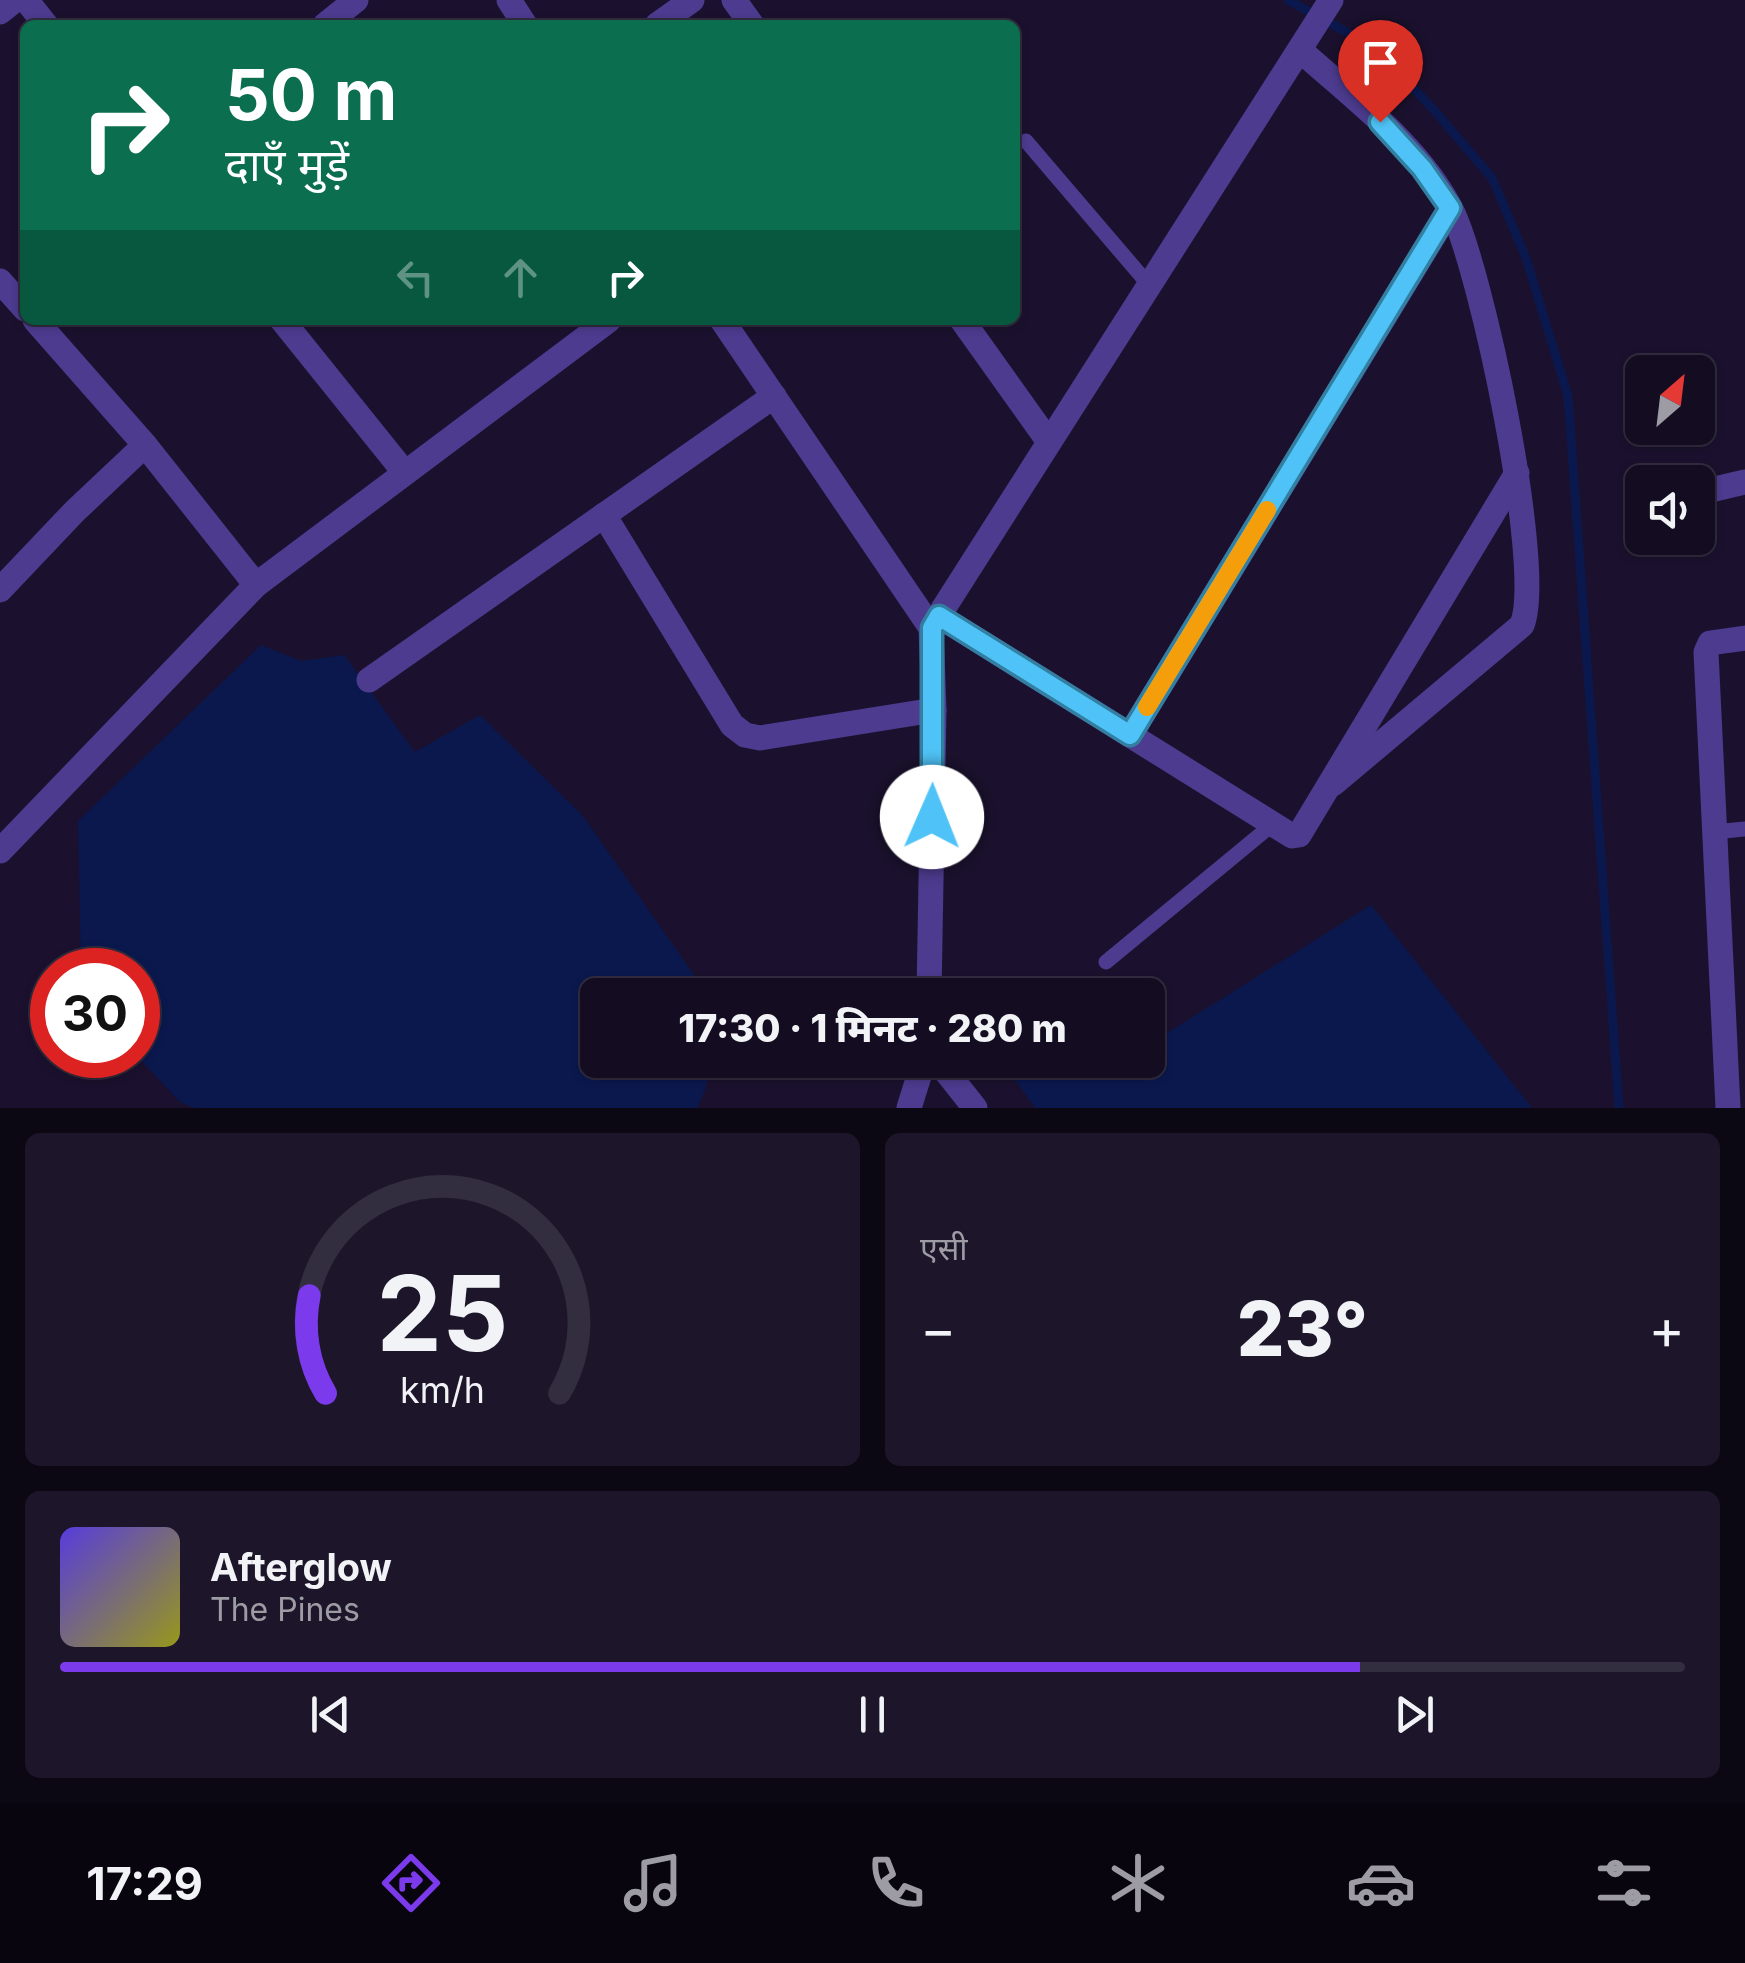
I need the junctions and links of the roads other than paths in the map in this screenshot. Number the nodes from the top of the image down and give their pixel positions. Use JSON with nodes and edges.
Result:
{"nodes":[{"id":1,"x":16,"y":0,"type":"edge"},
{"id":2,"x":26,"y":0,"type":"edge"},
{"id":3,"x":356,"y":0,"type":"edge"},
{"id":4,"x":692,"y":0,"type":"edge"},
{"id":5,"x":1330,"y":1,"type":"edge"},
{"id":6,"x":0,"y":12,"type":"edge"},
{"id":7,"x":42,"y":20,"type":"edge"},
{"id":8,"x":330,"y":20,"type":"edge"},
{"id":9,"x":664,"y":20,"type":"edge"},
{"id":10,"x":1306,"y":40,"type":"junction"},
{"id":11,"x":1026,"y":141,"type":"dead end"},
{"id":12,"x":1450,"y":208,"type":"junction"},
{"id":13,"x":1149,"y":286,"type":"junction"},
{"id":14,"x":38,"y":325,"type":"edge"},
{"id":15,"x":287,"y":325,"type":"edge"},
{"id":16,"x":602,"y":325,"type":"edge"},
{"id":17,"x":725,"y":325,"type":"edge"},
{"id":18,"x":966,"y":325,"type":"edge"},
{"id":19,"x":774,"y":396,"type":"junction"},
{"id":20,"x":1049,"y":442,"type":"junction"},
{"id":21,"x":145,"y":445,"type":"junction"},
{"id":22,"x":405,"y":473,"type":"junction"},
{"id":23,"x":1517,"y":473,"type":"junction"},
{"id":24,"x":1745,"y":482,"type":"edge"},
{"id":25,"x":1715,"y":489,"type":"edge"},
{"id":26,"x":604,"y":516,"type":"junction"},
{"id":27,"x":256,"y":584,"type":"junction"},
{"id":28,"x":0,"y":590,"type":"edge"},
{"id":29,"x":935,"y":622,"type":"junction"},
{"id":30,"x":1745,"y":638,"type":"edge"},
{"id":31,"x":369,"y":680,"type":"dead end"},
{"id":32,"x":934,"y":710,"type":"junction"},
{"id":33,"x":1130,"y":735,"type":"junction"},
{"id":34,"x":1332,"y":784,"type":"junction"},
{"id":35,"x":1274,"y":824,"type":"junction"},
{"id":36,"x":1745,"y":829,"type":"edge"},
{"id":37,"x":1714,"y":832,"type":"junction"},
{"id":38,"x":0,"y":851,"type":"edge"},
{"id":39,"x":1106,"y":962,"type":"dead end"},
{"id":40,"x":929,"y":978,"type":"edge"},
{"id":41,"x":1736,"y":1071,"type":"edge"},
{"id":42,"x":918,"y":1078,"type":"edge"},
{"id":43,"x":951,"y":1078,"type":"edge"},
{"id":44,"x":908,"y":1108,"type":"edge"},
{"id":45,"x":975,"y":1108,"type":"edge"},
{"id":46,"x":1728,"y":1108,"type":"edge"}],
"edges":[{"from":1,"to":6,"type":"street"},
{"from":2,"to":7,"type":"street"},
{"from":3,"to":8,"type":"street"},
{"from":4,"to":9,"type":"street"},
{"from":5,"to":10,"type":"street"},
{"from":10,"to":12,"type":"street"},
{"from":10,"to":13,"type":"street"},
{"from":11,"to":13,"type":"lane"},
{"from":12,"to":23,"type":"street"},
{"from":12,"to":33,"type":"street"},
{"from":13,"to":20,"type":"street"},
{"from":14,"to":21,"type":"street"},
{"from":15,"to":22,"type":"street"},
{"from":16,"to":22,"type":"street"},
{"from":17,"to":19,"type":"street"},
{"from":18,"to":20,"type":"street"},
{"from":19,"to":26,"type":"street"},
{"from":19,"to":29,"type":"street"},
{"from":20,"to":29,"type":"street"},
{"from":21,"to":27,"type":"street"},
{"from":21,"to":28,"type":"street"},
{"from":22,"to":27,"type":"street"},
{"from":23,"to":34,"type":"street"},
{"from":23,"to":34,"type":"street"},
{"from":24,"to":25,"type":"street"},
{"from":26,"to":31,"type":"street"},
{"from":26,"to":32,"type":"street"},
{"from":27,"to":38,"type":"street"},
{"from":29,"to":32,"type":"street"},
{"from":29,"to":33,"type":"street"},
{"from":30,"to":37,"type":"street"},
{"from":32,"to":40,"type":"street"},
{"from":33,"to":35,"type":"street"},
{"from":34,"to":35,"type":"street"},
{"from":35,"to":39,"type":"lane"},
{"from":36,"to":37,"type":"lane"},
{"from":37,"to":41,"type":"street"},
{"from":41,"to":46,"type":"street"},
{"from":42,"to":44,"type":"street"},
{"from":43,"to":45,"type":"street"}]}
